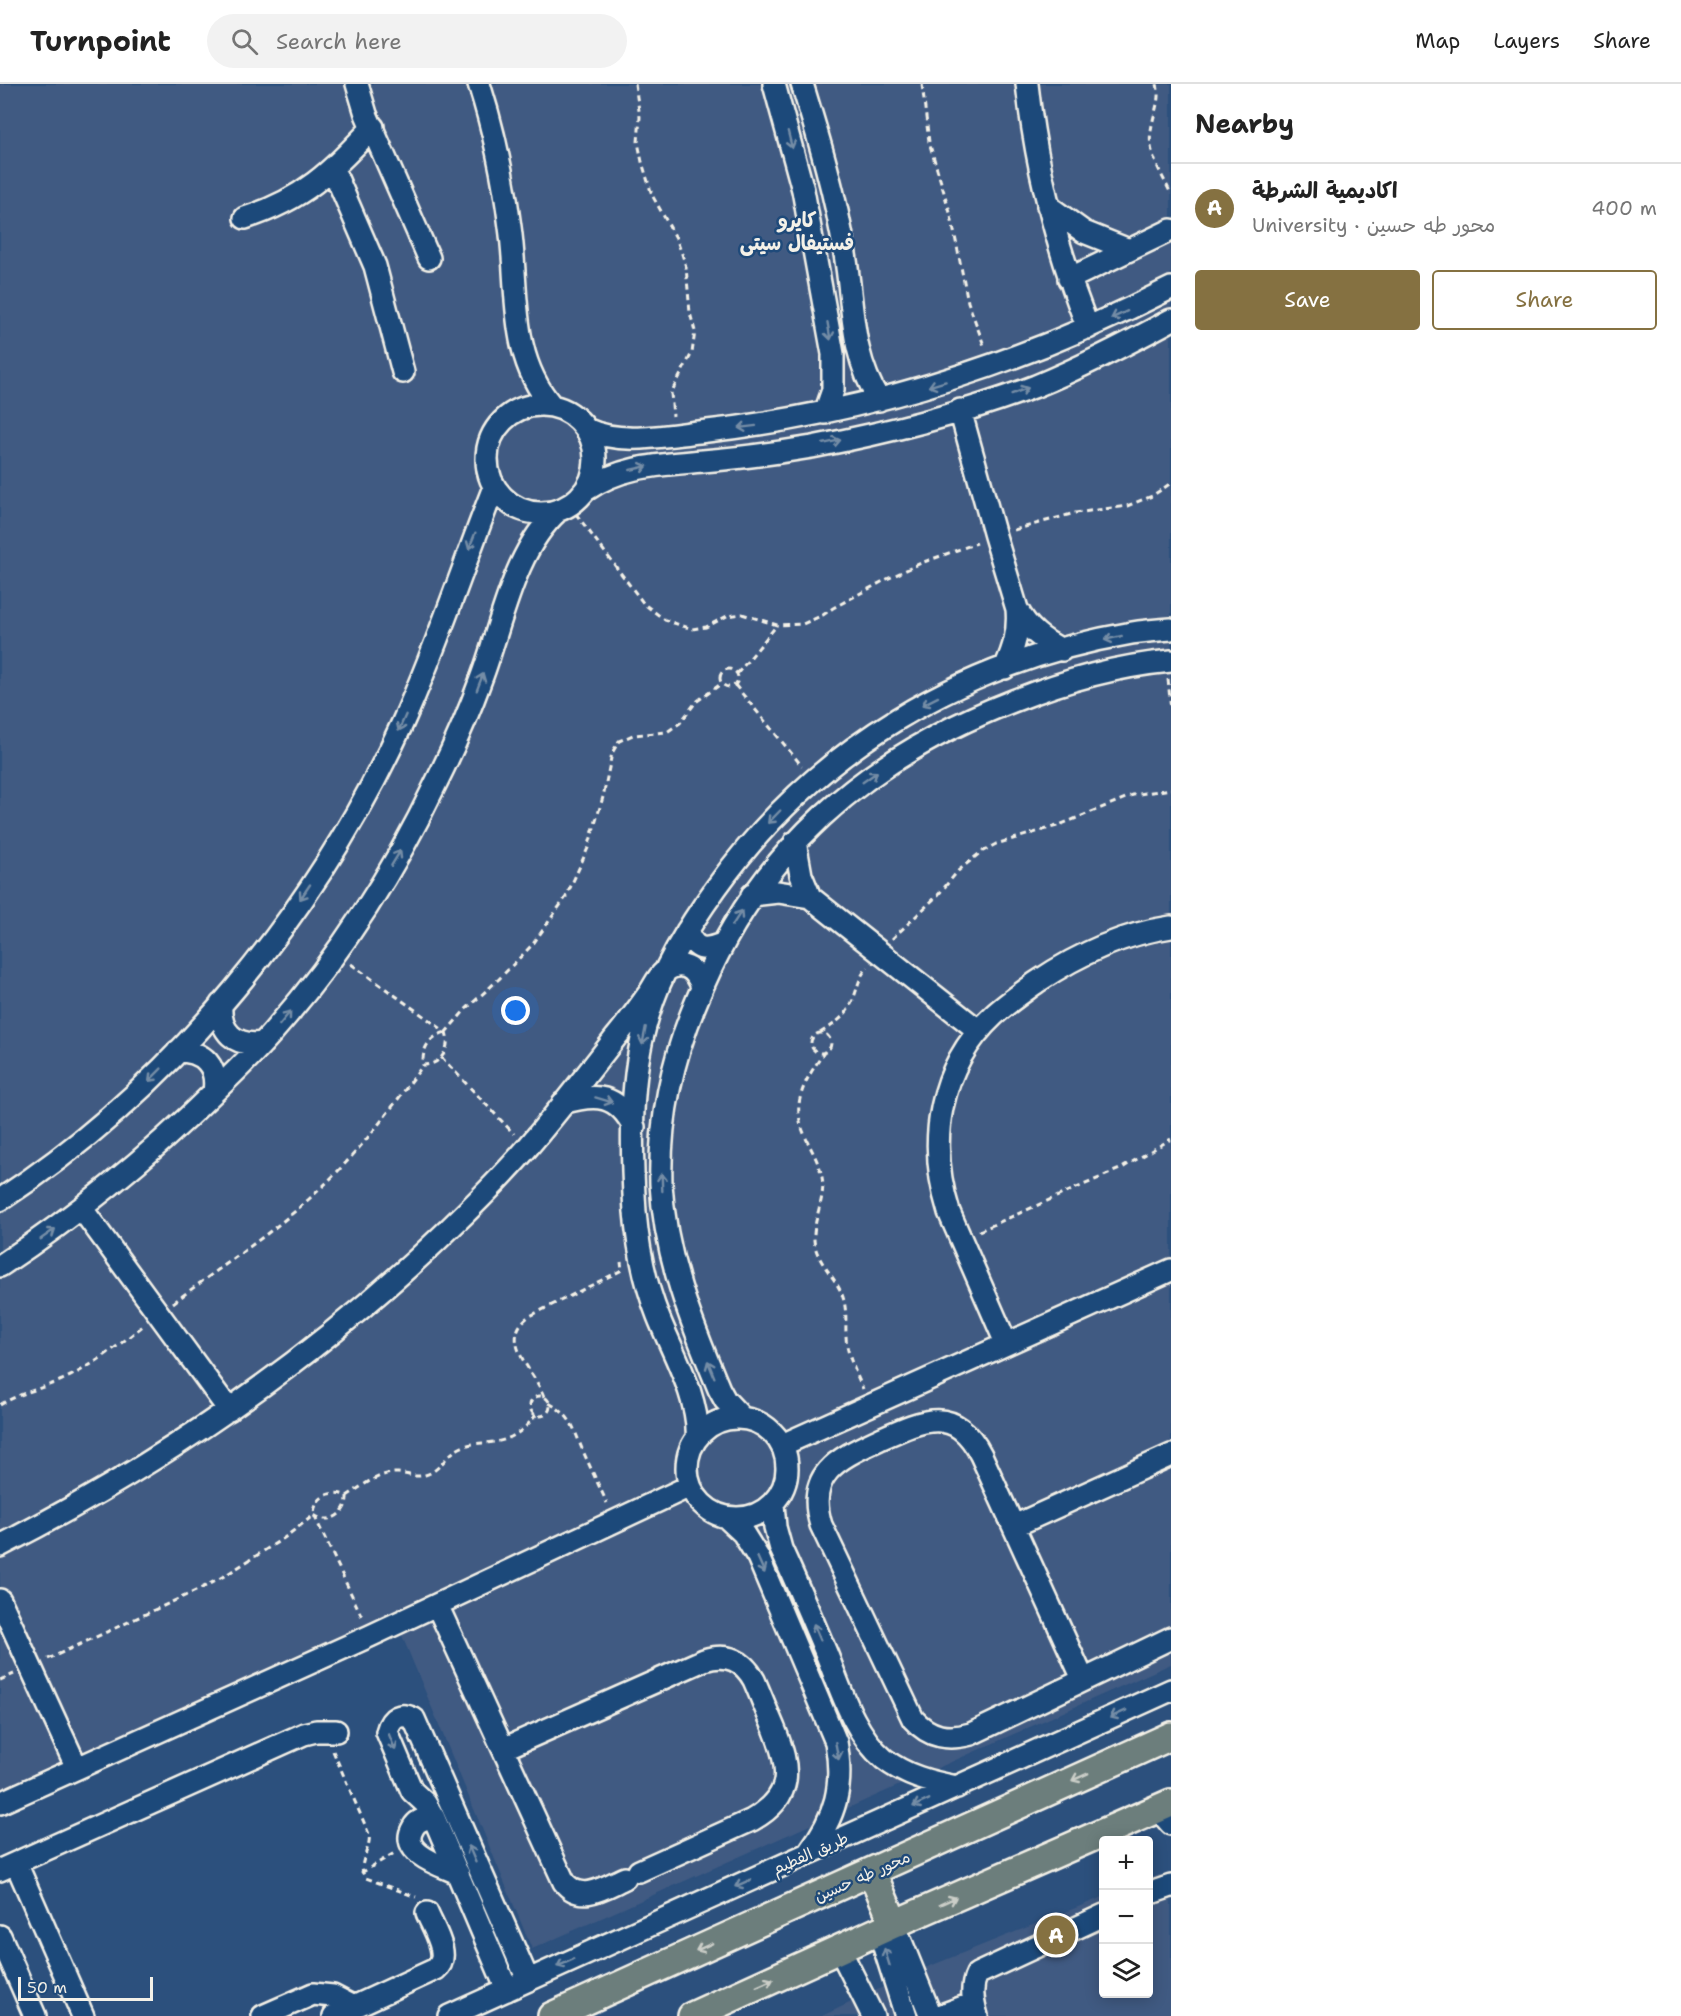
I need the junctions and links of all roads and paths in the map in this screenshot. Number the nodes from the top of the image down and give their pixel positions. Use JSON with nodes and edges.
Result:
{"nodes":[{"id":1,"x":357,"y":84,"type":"edge"},
{"id":2,"x":478,"y":84,"type":"edge"},
{"id":3,"x":635,"y":84,"type":"edge"},
{"id":4,"x":774,"y":84,"type":"edge"},
{"id":5,"x":802,"y":84,"type":"edge"},
{"id":6,"x":922,"y":84,"type":"edge"},
{"id":7,"x":1027,"y":84,"type":"edge"},
{"id":8,"x":1157,"y":84,"type":"edge"},
{"id":9,"x":373,"y":127,"type":"junction"},
{"id":10,"x":333,"y":169,"type":"junction"},
{"id":11,"x":1171,"y":194,"type":"edge"},
{"id":12,"x":1048,"y":206,"type":"junction"},
{"id":13,"x":245,"y":218,"type":"dead end"},
{"id":14,"x":1171,"y":230,"type":"edge"},
{"id":15,"x":1129,"y":250,"type":"junction"},
{"id":16,"x":429,"y":258,"type":"dead end"},
{"id":17,"x":1069,"y":279,"type":"junction"},
{"id":18,"x":1171,"y":288,"type":"edge"},
{"id":19,"x":1171,"y":320,"type":"edge"},
{"id":20,"x":1088,"y":328,"type":"junction"},
{"id":21,"x":993,"y":366,"type":"junction"},
{"id":22,"x":403,"y":372,"type":"dead end"},
{"id":23,"x":879,"y":400,"type":"junction"},
{"id":24,"x":552,"y":406,"type":"junction"},
{"id":25,"x":960,"y":410,"type":"junction"},
{"id":26,"x":825,"y":413,"type":"junction"},
{"id":27,"x":586,"y":429,"type":"junction"},
{"id":28,"x":675,"y":435,"type":"junction"},
{"id":29,"x":1171,"y":483,"type":"edge"},
{"id":30,"x":494,"y":487,"type":"junction"},
{"id":31,"x":586,"y":490,"type":"junction"},
{"id":32,"x":565,"y":508,"type":"junction"},
{"id":33,"x":994,"y":536,"type":"junction"},
{"id":34,"x":1017,"y":609,"type":"junction"},
{"id":35,"x":777,"y":625,"type":"junction"},
{"id":36,"x":1171,"y":629,"type":"edge"},
{"id":37,"x":1062,"y":650,"type":"junction"},
{"id":38,"x":1168,"y":661,"type":"edge"},
{"id":39,"x":1005,"y":668,"type":"junction"},
{"id":40,"x":737,"y":674,"type":"junction"},
{"id":41,"x":721,"y":684,"type":"junction"},
{"id":42,"x":735,"y":686,"type":"junction"},
{"id":43,"x":1171,"y":710,"type":"edge"},
{"id":44,"x":813,"y":779,"type":"junction"},
{"id":45,"x":1171,"y":789,"type":"edge"},
{"id":46,"x":795,"y":842,"type":"junction"},
{"id":47,"x":752,"y":895,"type":"junction"},
{"id":48,"x":810,"y":897,"type":"junction"},
{"id":49,"x":1171,"y":927,"type":"edge"},
{"id":50,"x":687,"y":932,"type":"junction"},
{"id":51,"x":722,"y":944,"type":"junction"},
{"id":52,"x":335,"y":952,"type":"junction"},
{"id":53,"x":881,"y":953,"type":"junction"},
{"id":54,"x":663,"y":973,"type":"junction"},
{"id":55,"x":702,"y":987,"type":"junction"},
{"id":56,"x":221,"y":1004,"type":"junction"},
{"id":57,"x":979,"y":1031,"type":"junction"},
{"id":58,"x":446,"y":1032,"type":"junction"},
{"id":59,"x":820,"y":1033,"type":"junction"},
{"id":60,"x":263,"y":1043,"type":"junction"},
{"id":61,"x":178,"y":1051,"type":"junction"},
{"id":62,"x":825,"y":1051,"type":"junction"},
{"id":63,"x":441,"y":1057,"type":"junction"},
{"id":64,"x":423,"y":1065,"type":"junction"},
{"id":65,"x":214,"y":1092,"type":"junction"},
{"id":66,"x":563,"y":1103,"type":"junction"},
{"id":67,"x":634,"y":1127,"type":"junction"},
{"id":68,"x":1171,"y":1140,"type":"edge"},
{"id":69,"x":527,"y":1148,"type":"junction"},
{"id":70,"x":0,"y":1200,"type":"edge"},
{"id":71,"x":82,"y":1209,"type":"junction"},
{"id":72,"x":961,"y":1239,"type":"junction"},
{"id":73,"x":621,"y":1260,"type":"dead end"},
{"id":74,"x":0,"y":1266,"type":"edge"},
{"id":75,"x":1171,"y":1270,"type":"edge"},
{"id":76,"x":160,"y":1313,"type":"junction"},
{"id":77,"x":1006,"y":1344,"type":"junction"},
{"id":78,"x":544,"y":1397,"type":"junction"},
{"id":79,"x":549,"y":1403,"type":"junction"},
{"id":80,"x":0,"y":1405,"type":"edge"},
{"id":81,"x":869,"y":1405,"type":"junction"},
{"id":82,"x":229,"y":1410,"type":"junction"},
{"id":83,"x":536,"y":1415,"type":"junction"},
{"id":84,"x":742,"y":1418,"type":"junction"},
{"id":85,"x":697,"y":1438,"type":"junction"},
{"id":86,"x":782,"y":1445,"type":"junction"},
{"id":87,"x":1171,"y":1455,"type":"edge"},
{"id":88,"x":690,"y":1486,"type":"junction"},
{"id":89,"x":347,"y":1496,"type":"junction"},
{"id":90,"x":773,"y":1504,"type":"junction"},
{"id":91,"x":314,"y":1515,"type":"junction"},
{"id":92,"x":728,"y":1518,"type":"junction"},
{"id":93,"x":615,"y":1522,"type":"junction"},
{"id":94,"x":1014,"y":1526,"type":"junction"},
{"id":95,"x":0,"y":1546,"type":"edge"},
{"id":96,"x":0,"y":1600,"type":"edge"},
{"id":97,"x":437,"y":1605,"type":"junction"},
{"id":98,"x":370,"y":1636,"type":"junction"},
{"id":99,"x":1171,"y":1638,"type":"edge"},
{"id":100,"x":31,"y":1666,"type":"junction"},
{"id":101,"x":1083,"y":1679,"type":"junction"},
{"id":102,"x":0,"y":1680,"type":"edge"},
{"id":103,"x":1171,"y":1690,"type":"edge"},
{"id":104,"x":330,"y":1731,"type":"joint"},
{"id":105,"x":1171,"y":1736,"type":"edge"},
{"id":106,"x":503,"y":1749,"type":"junction"},
{"id":107,"x":77,"y":1768,"type":"junction"},
{"id":108,"x":957,"y":1787,"type":"junction"},
{"id":109,"x":0,"y":1803,"type":"edge"},
{"id":110,"x":1167,"y":1812,"type":"edge"},
{"id":111,"x":445,"y":1827,"type":"junction"},
{"id":112,"x":411,"y":1844,"type":"junction"},
{"id":113,"x":808,"y":1853,"type":"junction"},
{"id":114,"x":8,"y":1867,"type":"edge"},
{"id":115,"x":872,"y":1872,"type":"junction"},
{"id":116,"x":361,"y":1873,"type":"junction"},
{"id":117,"x":458,"y":1873,"type":"junction"},
{"id":118,"x":1171,"y":1886,"type":"edge"},
{"id":119,"x":1153,"y":1893,"type":"edge"},
{"id":120,"x":480,"y":1900,"type":"junction"},
{"id":121,"x":422,"y":1905,"type":"joint"},
{"id":122,"x":1099,"y":1917,"type":"edge"},
{"id":123,"x":887,"y":1928,"type":"junction"},
{"id":124,"x":0,"y":1936,"type":"edge"},
{"id":125,"x":840,"y":1950,"type":"junction"},
{"id":126,"x":528,"y":1980,"type":"junction"},
{"id":127,"x":507,"y":1990,"type":"junction"},
{"id":128,"x":354,"y":2007,"type":"junction"},
{"id":129,"x":975,"y":2009,"type":"edge"},
{"id":130,"x":35,"y":2016,"type":"edge"},
{"id":131,"x":83,"y":2016,"type":"edge"},
{"id":132,"x":263,"y":2016,"type":"edge"},
{"id":133,"x":334,"y":2016,"type":"edge"},
{"id":134,"x":449,"y":2016,"type":"edge"},
{"id":135,"x":552,"y":2016,"type":"edge"},
{"id":136,"x":692,"y":2016,"type":"edge"},
{"id":137,"x":873,"y":2016,"type":"edge"},
{"id":138,"x":906,"y":2016,"type":"edge"},
{"id":139,"x":931,"y":2016,"type":"edge"},
{"id":140,"x":939,"y":2016,"type":"edge"}],
"edges":[{"from":1,"to":9,"type":"street"},
{"from":2,"to":24,"type":"street"},
{"from":3,"to":28,"type":"path"},
{"from":4,"to":26,"type":"street","one_way":true},
{"from":5,"to":23,"type":"street"},
{"from":6,"to":21,"type":"path"},
{"from":7,"to":12,"type":"street"},
{"from":8,"to":11,"type":"path"},
{"from":9,"to":10,"type":"street"},
{"from":9,"to":16,"type":"street"},
{"from":10,"to":13,"type":"street"},
{"from":10,"to":22,"type":"street"},
{"from":12,"to":15,"type":"street"},
{"from":12,"to":17,"type":"street"},
{"from":14,"to":15,"type":"street"},
{"from":15,"to":17,"type":"street"},
{"from":17,"to":20,"type":"street"},
{"from":18,"to":20,"type":"street","one_way":true},
{"from":25,"to":19,"type":"street","one_way":true},
{"from":20,"to":21,"type":"street"},
{"from":21,"to":23,"type":"street","one_way":true},
{"from":23,"to":26,"type":"street"},
{"from":24,"to":27,"type":"street"},
{"from":24,"to":30,"type":"street"},
{"from":31,"to":25,"type":"street","one_way":true},
{"from":25,"to":33,"type":"street"},
{"from":26,"to":28,"type":"street","one_way":true},
{"from":27,"to":28,"type":"street"},
{"from":27,"to":31,"type":"street"},
{"from":29,"to":33,"type":"path"},
{"from":30,"to":32,"type":"street"},
{"from":30,"to":56,"type":"street","one_way":true},
{"from":31,"to":32,"type":"street"},
{"from":32,"to":35,"type":"path"},
{"from":52,"to":32,"type":"street","one_way":true},
{"from":33,"to":34,"type":"street"},
{"from":33,"to":35,"type":"path"},
{"from":34,"to":37,"type":"street"},
{"from":34,"to":39,"type":"street"},
{"from":35,"to":40,"type":"path"},
{"from":36,"to":37,"type":"street","one_way":true},
{"from":37,"to":39,"type":"street"},
{"from":38,"to":43,"type":"path"},
{"from":46,"to":38,"type":"street","one_way":true},
{"from":39,"to":44,"type":"street","one_way":true},
{"from":40,"to":41,"type":"path"},
{"from":40,"to":42,"type":"path"},
{"from":41,"to":42,"type":"path"},
{"from":41,"to":58,"type":"path"},
{"from":42,"to":44,"type":"path"},
{"from":44,"to":50,"type":"street","one_way":true},
{"from":45,"to":53,"type":"path"},
{"from":46,"to":47,"type":"street"},
{"from":46,"to":48,"type":"street"},
{"from":47,"to":48,"type":"street"},
{"from":51,"to":47,"type":"street","one_way":true},
{"from":48,"to":53,"type":"street"},
{"from":49,"to":57,"type":"street"},
{"from":50,"to":51,"type":"street"},
{"from":50,"to":54,"type":"street"},
{"from":51,"to":55,"type":"street"},
{"from":52,"to":58,"type":"path"},
{"from":60,"to":52,"type":"street","one_way":true},
{"from":53,"to":57,"type":"street"},
{"from":53,"to":59,"type":"path"},
{"from":54,"to":55,"type":"street"},
{"from":54,"to":66,"type":"street"},
{"from":54,"to":67,"type":"street","one_way":true},
{"from":84,"to":55,"type":"street","one_way":true},
{"from":56,"to":60,"type":"street"},
{"from":56,"to":61,"type":"street"},
{"from":57,"to":72,"type":"street"},
{"from":58,"to":63,"type":"path"},
{"from":58,"to":64,"type":"path"},
{"from":59,"to":62,"type":"path"},
{"from":59,"to":62,"type":"path"},
{"from":60,"to":65,"type":"street"},
{"from":61,"to":65,"type":"street"},
{"from":61,"to":70,"type":"street","one_way":true},
{"from":62,"to":81,"type":"path"},
{"from":63,"to":64,"type":"path"},
{"from":63,"to":69,"type":"path"},
{"from":64,"to":76,"type":"path"},
{"from":65,"to":71,"type":"street"},
{"from":66,"to":67,"type":"street","one_way":true},
{"from":66,"to":69,"type":"street"},
{"from":67,"to":85,"type":"street"},
{"from":68,"to":72,"type":"path"},
{"from":69,"to":82,"type":"street"},
{"from":74,"to":71,"type":"street","one_way":true},
{"from":71,"to":76,"type":"street"},
{"from":72,"to":77,"type":"street"},
{"from":73,"to":78,"type":"path"},
{"from":75,"to":77,"type":"street"},
{"from":76,"to":80,"type":"path"},
{"from":76,"to":82,"type":"street"},
{"from":77,"to":81,"type":"street"},
{"from":78,"to":79,"type":"path"},
{"from":78,"to":83,"type":"path"},
{"from":79,"to":83,"type":"path"},
{"from":79,"to":93,"type":"path"},
{"from":81,"to":86,"type":"street"},
{"from":82,"to":95,"type":"street"},
{"from":83,"to":89,"type":"path"},
{"from":84,"to":85,"type":"street"},
{"from":84,"to":86,"type":"street"},
{"from":85,"to":88,"type":"street"},
{"from":86,"to":90,"type":"street"},
{"from":87,"to":94,"type":"street"},
{"from":88,"to":92,"type":"street"},
{"from":88,"to":93,"type":"street"},
{"from":89,"to":91,"type":"path"},
{"from":89,"to":91,"type":"path"},
{"from":90,"to":92,"type":"street"},
{"from":108,"to":90,"type":"street","one_way":true},
{"from":91,"to":98,"type":"path"},
{"from":91,"to":100,"type":"path"},
{"from":92,"to":113,"type":"street","one_way":true},
{"from":93,"to":97,"type":"street"},
{"from":94,"to":101,"type":"street"},
{"from":94,"to":101,"type":"street"},
{"from":96,"to":100,"type":"street"},
{"from":97,"to":98,"type":"street"},
{"from":97,"to":106,"type":"street"},
{"from":98,"to":107,"type":"street"},
{"from":99,"to":101,"type":"street"},
{"from":100,"to":102,"type":"path"},
{"from":100,"to":107,"type":"street"},
{"from":103,"to":108,"type":"street","name":"طريق الفطيم","one_way":true},
{"from":104,"to":114,"type":"street"},
{"from":104,"to":116,"type":"path"},
{"from":105,"to":115,"type":"main road","name":"محور طه حسين","one_way":true},
{"from":106,"to":106,"type":"street"},
{"from":107,"to":109,"type":"street"},
{"from":108,"to":113,"type":"street","name":"طريق الفطيم","one_way":true},
{"from":123,"to":110,"type":"main road","one_way":true},
{"from":111,"to":112,"type":"street"},
{"from":111,"to":117,"type":"street"},
{"from":120,"to":111,"type":"street","one_way":true},
{"from":112,"to":116,"type":"path"},
{"from":112,"to":117,"type":"street"},
{"from":113,"to":126,"type":"street","name":"طريق الفطيم","one_way":true},
{"from":114,"to":131,"type":"street"},
{"from":115,"to":123,"type":"main road"},
{"from":115,"to":135,"type":"main road","name":"محور طه حسين","one_way":true},
{"from":116,"to":121,"type":"path"},
{"from":117,"to":120,"type":"street"},
{"from":118,"to":119,"type":"street"},
{"from":120,"to":126,"type":"street"},
{"from":120,"to":127,"type":"street"},
{"from":121,"to":128,"type":"street"},
{"from":122,"to":129,"type":"street"},
{"from":123,"to":125,"type":"main road"},
{"from":138,"to":123,"type":"street","one_way":true},
{"from":123,"to":139,"type":"street"},
{"from":124,"to":130,"type":"street"},
{"from":136,"to":125,"type":"main road","one_way":true},
{"from":125,"to":137,"type":"street"},
{"from":126,"to":127,"type":"street","name":"طريق الفطيم"},
{"from":127,"to":134,"type":"street","name":"طريق الفطيم"},
{"from":128,"to":132,"type":"street"},
{"from":128,"to":133,"type":"street"},
{"from":129,"to":140,"type":"street"}]}
